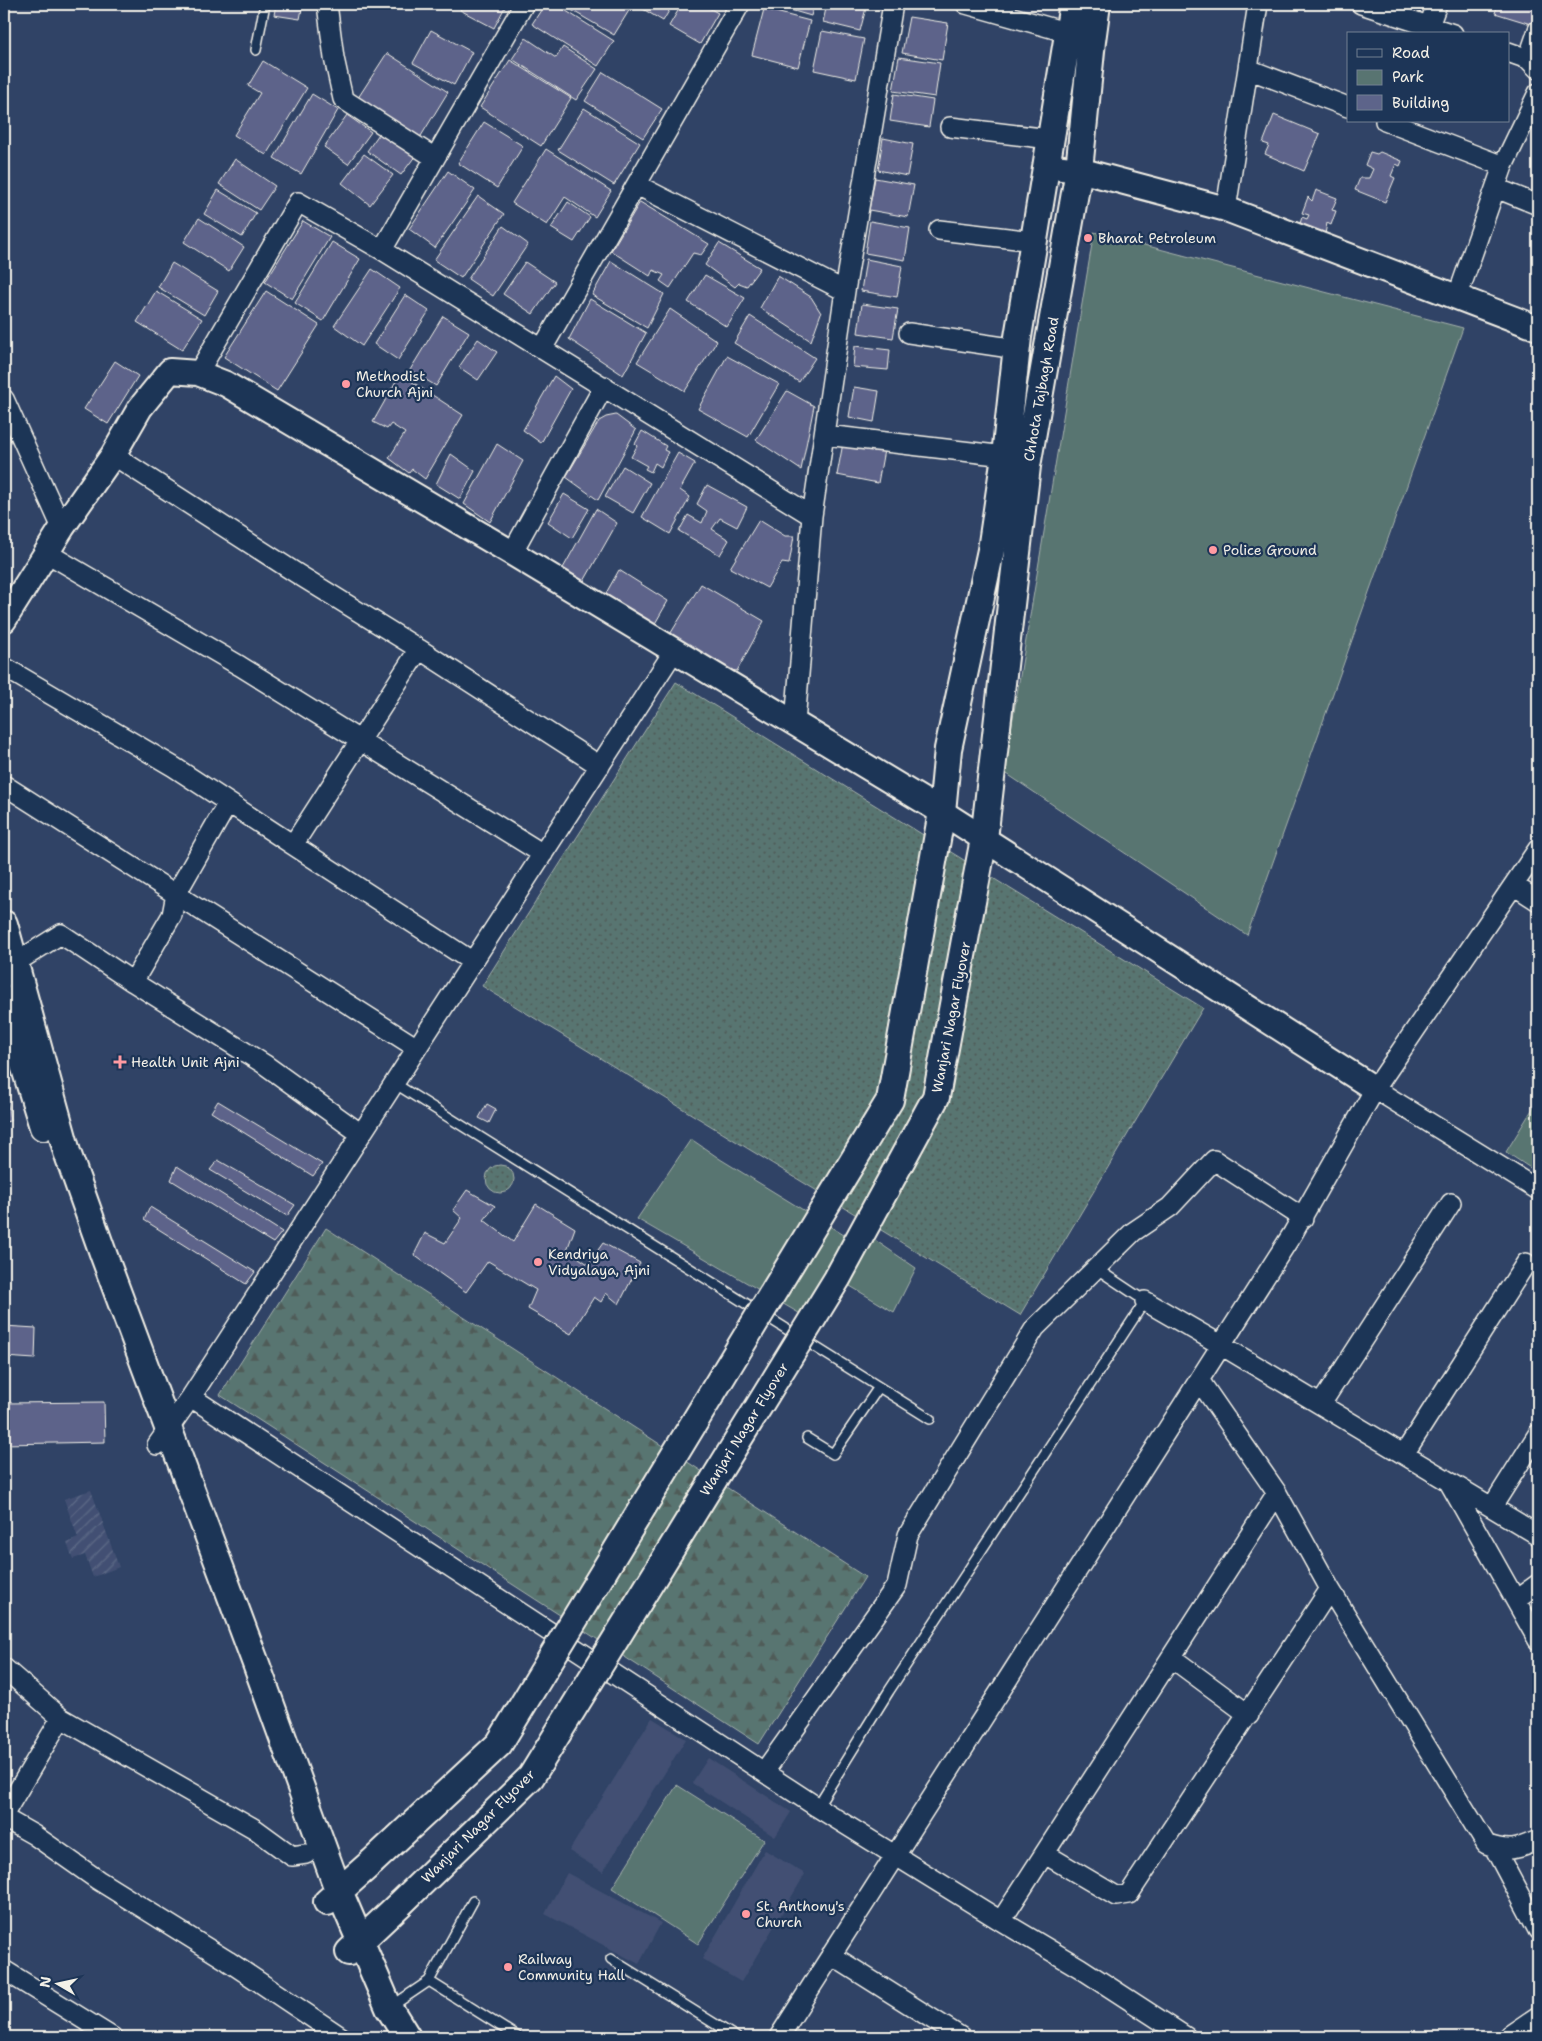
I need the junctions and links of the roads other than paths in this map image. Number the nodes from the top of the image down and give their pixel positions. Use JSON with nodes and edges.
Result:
{"nodes":[{"id":1,"x":265,"y":4,"type":"edge"},
{"id":2,"x":327,"y":4,"type":"edge"},
{"id":3,"x":524,"y":4,"type":"edge"},
{"id":4,"x":740,"y":4,"type":"edge"},
{"id":5,"x":893,"y":4,"type":"edge"},
{"id":6,"x":966,"y":4,"type":"edge"},
{"id":7,"x":1073,"y":4,"type":"edge"},
{"id":8,"x":1097,"y":4,"type":"edge"},
{"id":9,"x":1258,"y":4,"type":"edge"},
{"id":10,"x":1361,"y":4,"type":"edge"},
{"id":11,"x":1437,"y":4,"type":"edge"},
{"id":12,"x":1429,"y":26,"type":"junction"},
{"id":13,"x":1538,"y":30,"type":"edge"},
{"id":14,"x":1447,"y":32,"type":"edge"},
{"id":15,"x":1069,"y":33,"type":"junction"},
{"id":16,"x":256,"y":50,"type":"dead end"},
{"id":17,"x":1510,"y":53,"type":"edge"},
{"id":18,"x":1533,"y":64,"type":"edge"},
{"id":19,"x":1248,"y":69,"type":"junction"},
{"id":20,"x":1538,"y":93,"type":"edge"},
{"id":21,"x":1347,"y":107,"type":"edge"},
{"id":22,"x":1388,"y":122,"type":"edge"},
{"id":23,"x":950,"y":126,"type":"dead end"},
{"id":24,"x":1050,"y":139,"type":"junction"},
{"id":25,"x":435,"y":158,"type":"junction"},
{"id":26,"x":1046,"y":166,"type":"junction"},
{"id":27,"x":1503,"y":166,"type":"junction"},
{"id":28,"x":1079,"y":170,"type":"junction"},
{"id":29,"x":637,"y":185,"type":"junction"},
{"id":30,"x":1496,"y":188,"type":"junction"},
{"id":31,"x":1538,"y":205,"type":"edge"},
{"id":32,"x":1226,"y":209,"type":"junction"},
{"id":33,"x":939,"y":230,"type":"dead end"},
{"id":34,"x":1034,"y":241,"type":"junction"},
{"id":35,"x":382,"y":250,"type":"junction"},
{"id":36,"x":846,"y":291,"type":"junction"},
{"id":37,"x":1456,"y":298,"type":"junction"},
{"id":38,"x":1538,"y":328,"type":"edge"},
{"id":39,"x":910,"y":333,"type":"dead end"},
{"id":40,"x":542,"y":349,"type":"junction"},
{"id":41,"x":1016,"y":349,"type":"junction"},
{"id":42,"x":198,"y":373,"type":"junction"},
{"id":43,"x":604,"y":386,"type":"junction"},
{"id":44,"x":4,"y":399,"type":"edge"},
{"id":45,"x":826,"y":435,"type":"junction"},
{"id":46,"x":113,"y":455,"type":"junction"},
{"id":47,"x":1005,"y":456,"type":"junction"},
{"id":48,"x":812,"y":516,"type":"junction"},
{"id":49,"x":62,"y":528,"type":"junction"},
{"id":50,"x":512,"y":552,"type":"junction"},
{"id":51,"x":46,"y":554,"type":"junction"},
{"id":52,"x":4,"y":620,"type":"edge"},
{"id":53,"x":419,"y":649,"type":"junction"},
{"id":54,"x":674,"y":651,"type":"junction"},
{"id":55,"x":4,"y":667,"type":"edge"},
{"id":56,"x":795,"y":723,"type":"junction"},
{"id":57,"x":360,"y":741,"type":"junction"},
{"id":58,"x":600,"y":766,"type":"junction"},
{"id":59,"x":4,"y":785,"type":"edge"},
{"id":60,"x":228,"y":802,"type":"junction"},
{"id":61,"x":942,"y":812,"type":"junction"},
{"id":62,"x":984,"y":839,"type":"junction"},
{"id":63,"x":292,"y":845,"type":"junction"},
{"id":64,"x":1538,"y":849,"type":"edge"},
{"id":65,"x":543,"y":854,"type":"junction"},
{"id":66,"x":1514,"y":886,"type":"junction"},
{"id":67,"x":176,"y":894,"type":"junction"},
{"id":68,"x":1538,"y":901,"type":"edge"},
{"id":69,"x":4,"y":924,"type":"edge"},
{"id":70,"x":473,"y":962,"type":"junction"},
{"id":71,"x":15,"y":963,"type":"junction"},
{"id":72,"x":133,"y":982,"type":"junction"},
{"id":73,"x":4,"y":1000,"type":"edge"},
{"id":74,"x":9,"y":1036,"type":"edge"},
{"id":75,"x":417,"y":1048,"type":"junction"},
{"id":76,"x":394,"y":1083,"type":"junction"},
{"id":77,"x":1375,"y":1089,"type":"junction"},
{"id":78,"x":361,"y":1134,"type":"junction"},
{"id":79,"x":1538,"y":1190,"type":"edge"},
{"id":80,"x":1451,"y":1203,"type":"dead end"},
{"id":81,"x":1303,"y":1218,"type":"junction"},
{"id":82,"x":1526,"y":1263,"type":"dead end"},
{"id":83,"x":1097,"y":1269,"type":"junction"},
{"id":84,"x":1145,"y":1301,"type":"junction"},
{"id":85,"x":1221,"y":1345,"type":"junction"},
{"id":86,"x":1199,"y":1380,"type":"junction"},
{"id":87,"x":879,"y":1386,"type":"junction"},
{"id":88,"x":191,"y":1397,"type":"junction"},
{"id":89,"x":1321,"y":1404,"type":"junction"},
{"id":90,"x":930,"y":1419,"type":"dead end"},
{"id":91,"x":1538,"y":1434,"type":"edge"},
{"id":92,"x":162,"y":1437,"type":"junction"},
{"id":93,"x":807,"y":1438,"type":"dead end"},
{"id":94,"x":1404,"y":1454,"type":"junction"},
{"id":95,"x":1448,"y":1480,"type":"junction"},
{"id":96,"x":1278,"y":1493,"type":"junction"},
{"id":97,"x":1495,"y":1508,"type":"junction"},
{"id":98,"x":1474,"y":1527,"type":"junction"},
{"id":99,"x":1538,"y":1535,"type":"edge"},
{"id":100,"x":1538,"y":1584,"type":"edge"},
{"id":101,"x":1330,"y":1589,"type":"junction"},
{"id":102,"x":1516,"y":1600,"type":"junction"},
{"id":103,"x":1538,"y":1640,"type":"edge"},
{"id":104,"x":1172,"y":1658,"type":"junction"},
{"id":105,"x":4,"y":1668,"type":"edge"},
{"id":106,"x":1249,"y":1714,"type":"junction"},
{"id":107,"x":60,"y":1718,"type":"junction"},
{"id":108,"x":764,"y":1772,"type":"junction"},
{"id":109,"x":817,"y":1807,"type":"junction"},
{"id":110,"x":4,"y":1816,"type":"edge"},
{"id":111,"x":1538,"y":1840,"type":"edge"},
{"id":112,"x":1494,"y":1847,"type":"junction"},
{"id":113,"x":306,"y":1854,"type":"junction"},
{"id":114,"x":1044,"y":1854,"type":"junction"},
{"id":115,"x":894,"y":1856,"type":"junction"},
{"id":116,"x":333,"y":1898,"type":"junction"},
{"id":117,"x":473,"y":1901,"type":"dead end"},
{"id":118,"x":1001,"y":1922,"type":"junction"},
{"id":119,"x":1538,"y":1930,"type":"edge"},
{"id":120,"x":354,"y":1948,"type":"junction"},
{"id":121,"x":831,"y":1955,"type":"junction"},
{"id":122,"x":611,"y":1959,"type":"dead end"},
{"id":123,"x":4,"y":1970,"type":"edge"},
{"id":124,"x":429,"y":1981,"type":"junction"},
{"id":125,"x":389,"y":2008,"type":"junction"},
{"id":126,"x":1538,"y":2016,"type":"edge"},
{"id":127,"x":112,"y":2037,"type":"edge"},
{"id":128,"x":341,"y":2037,"type":"edge"},
{"id":129,"x":386,"y":2037,"type":"edge"},
{"id":130,"x":407,"y":2037,"type":"edge"},
{"id":131,"x":518,"y":2037,"type":"edge"},
{"id":132,"x":736,"y":2037,"type":"edge"},
{"id":133,"x":779,"y":2037,"type":"edge"},
{"id":134,"x":961,"y":2037,"type":"edge"},
{"id":135,"x":1186,"y":2037,"type":"edge"},
{"id":136,"x":1507,"y":2037,"type":"edge"}],
"edges":[{"from":1,"to":16,"type":"lane"},
{"from":2,"to":25,"type":"street"},
{"from":3,"to":25,"type":"street"},
{"from":4,"to":29,"type":"street"},
{"from":5,"to":36,"type":"street"},
{"from":6,"to":15,"type":"street"},
{"from":7,"to":15,"type":"main road"},
{"from":8,"to":28,"type":"main road","name":"Chhota Tajbagh Road"},
{"from":9,"to":19,"type":"street"},
{"from":10,"to":12,"type":"street"},
{"from":11,"to":12,"type":"street"},
{"from":12,"to":14,"type":"street"},
{"from":13,"to":18,"type":"street"},
{"from":15,"to":24,"type":"main road"},
{"from":17,"to":18,"type":"street"},
{"from":19,"to":21,"type":"street"},
{"from":19,"to":32,"type":"street"},
{"from":20,"to":27,"type":"street"},
{"from":22,"to":27,"type":"street"},
{"from":23,"to":24,"type":"street"},
{"from":24,"to":26,"type":"main road"},
{"from":25,"to":35,"type":"street"},
{"from":26,"to":28,"type":"street"},
{"from":26,"to":34,"type":"main road"},
{"from":27,"to":30,"type":"street"},
{"from":28,"to":32,"type":"street"},
{"from":28,"to":62,"type":"main road","name":"Chhota Tajbagh Road"},
{"from":29,"to":36,"type":"street"},
{"from":29,"to":40,"type":"street"},
{"from":30,"to":31,"type":"street"},
{"from":30,"to":37,"type":"street"},
{"from":32,"to":37,"type":"street"},
{"from":33,"to":34,"type":"street"},
{"from":34,"to":41,"type":"main road"},
{"from":35,"to":40,"type":"street"},
{"from":35,"to":42,"type":"street"},
{"from":36,"to":45,"type":"street"},
{"from":37,"to":38,"type":"street"},
{"from":39,"to":41,"type":"street"},
{"from":40,"to":43,"type":"street"},
{"from":41,"to":47,"type":"main road"},
{"from":42,"to":46,"type":"street"},
{"from":42,"to":50,"type":"street"},
{"from":43,"to":48,"type":"street"},
{"from":43,"to":50,"type":"street"},
{"from":44,"to":49,"type":"street"},
{"from":45,"to":47,"type":"street"},
{"from":45,"to":48,"type":"street"},
{"from":46,"to":49,"type":"street"},
{"from":46,"to":53,"type":"street"},
{"from":47,"to":61,"type":"main road"},
{"from":48,"to":56,"type":"street"},
{"from":49,"to":51,"type":"street"},
{"from":50,"to":54,"type":"street"},
{"from":51,"to":52,"type":"street"},
{"from":51,"to":57,"type":"street"},
{"from":53,"to":57,"type":"street"},
{"from":53,"to":58,"type":"street"},
{"from":54,"to":56,"type":"street"},
{"from":54,"to":58,"type":"street"},
{"from":55,"to":60,"type":"street"},
{"from":56,"to":61,"type":"street"},
{"from":57,"to":63,"type":"street"},
{"from":57,"to":65,"type":"street"},
{"from":58,"to":65,"type":"street"},
{"from":59,"to":67,"type":"street"},
{"from":60,"to":63,"type":"street"},
{"from":60,"to":67,"type":"street"},
{"from":61,"to":62,"type":"street"},
{"from":61,"to":116,"type":"main road","bridge":true},
{"from":62,"to":77,"type":"street"},
{"from":62,"to":120,"type":"main road","name":"Wanjari Nagar Flyover","bridge":true},
{"from":63,"to":70,"type":"street"},
{"from":64,"to":66,"type":"street"},
{"from":65,"to":70,"type":"street"},
{"from":66,"to":68,"type":"street"},
{"from":66,"to":77,"type":"street"},
{"from":67,"to":72,"type":"street"},
{"from":67,"to":75,"type":"street"},
{"from":69,"to":71,"type":"main road"},
{"from":70,"to":75,"type":"street"},
{"from":71,"to":72,"type":"street"},
{"from":71,"to":92,"type":"main road"},
{"from":72,"to":78,"type":"street"},
{"from":73,"to":74,"type":"main road"},
{"from":74,"to":92,"type":"main road"},
{"from":75,"to":76,"type":"street"},
{"from":76,"to":78,"type":"street"},
{"from":76,"to":87,"type":"lane"},
{"from":77,"to":79,"type":"street"},
{"from":77,"to":81,"type":"street"},
{"from":78,"to":88,"type":"street"},
{"from":80,"to":89,"type":"street"},
{"from":81,"to":83,"type":"street"},
{"from":81,"to":85,"type":"street"},
{"from":82,"to":94,"type":"street"},
{"from":83,"to":84,"type":"lane"},
{"from":83,"to":108,"type":"street"},
{"from":84,"to":85,"type":"street"},
{"from":84,"to":109,"type":"lane"},
{"from":85,"to":86,"type":"street"},
{"from":85,"to":89,"type":"street"},
{"from":86,"to":96,"type":"street"},
{"from":86,"to":115,"type":"street"},
{"from":87,"to":90,"type":"lane"},
{"from":87,"to":93,"type":"lane"},
{"from":88,"to":92,"type":"street"},
{"from":88,"to":108,"type":"street"},
{"from":89,"to":94,"type":"street"},
{"from":91,"to":97,"type":"street"},
{"from":92,"to":113,"type":"main road"},
{"from":92,"to":116,"type":"main road"},
{"from":94,"to":95,"type":"street"},
{"from":95,"to":97,"type":"street"},
{"from":95,"to":98,"type":"street"},
{"from":96,"to":101,"type":"street"},
{"from":96,"to":104,"type":"street"},
{"from":97,"to":98,"type":"street"},
{"from":97,"to":99,"type":"street"},
{"from":98,"to":102,"type":"street"},
{"from":100,"to":102,"type":"street"},
{"from":101,"to":106,"type":"street"},
{"from":101,"to":112,"type":"street"},
{"from":102,"to":103,"type":"street"},
{"from":104,"to":106,"type":"street"},
{"from":104,"to":114,"type":"street"},
{"from":105,"to":107,"type":"street"},
{"from":106,"to":114,"type":"street"},
{"from":107,"to":110,"type":"street"},
{"from":107,"to":113,"type":"street"},
{"from":108,"to":109,"type":"street"},
{"from":109,"to":115,"type":"street"},
{"from":110,"to":128,"type":"street"},
{"from":111,"to":112,"type":"street"},
{"from":112,"to":119,"type":"street"},
{"from":113,"to":116,"type":"main road"},
{"from":114,"to":118,"type":"street"},
{"from":115,"to":118,"type":"street"},
{"from":115,"to":121,"type":"street"},
{"from":116,"to":120,"type":"main road"},
{"from":117,"to":124,"type":"lane"},
{"from":118,"to":135,"type":"street"},
{"from":120,"to":125,"type":"main road"},
{"from":120,"to":129,"type":"main road"},
{"from":121,"to":133,"type":"street"},
{"from":121,"to":134,"type":"street"},
{"from":122,"to":132,"type":"lane"},
{"from":123,"to":127,"type":"street"},
{"from":124,"to":125,"type":"lane"},
{"from":124,"to":131,"type":"lane"},
{"from":125,"to":130,"type":"main road"},
{"from":126,"to":136,"type":"street"}]}
